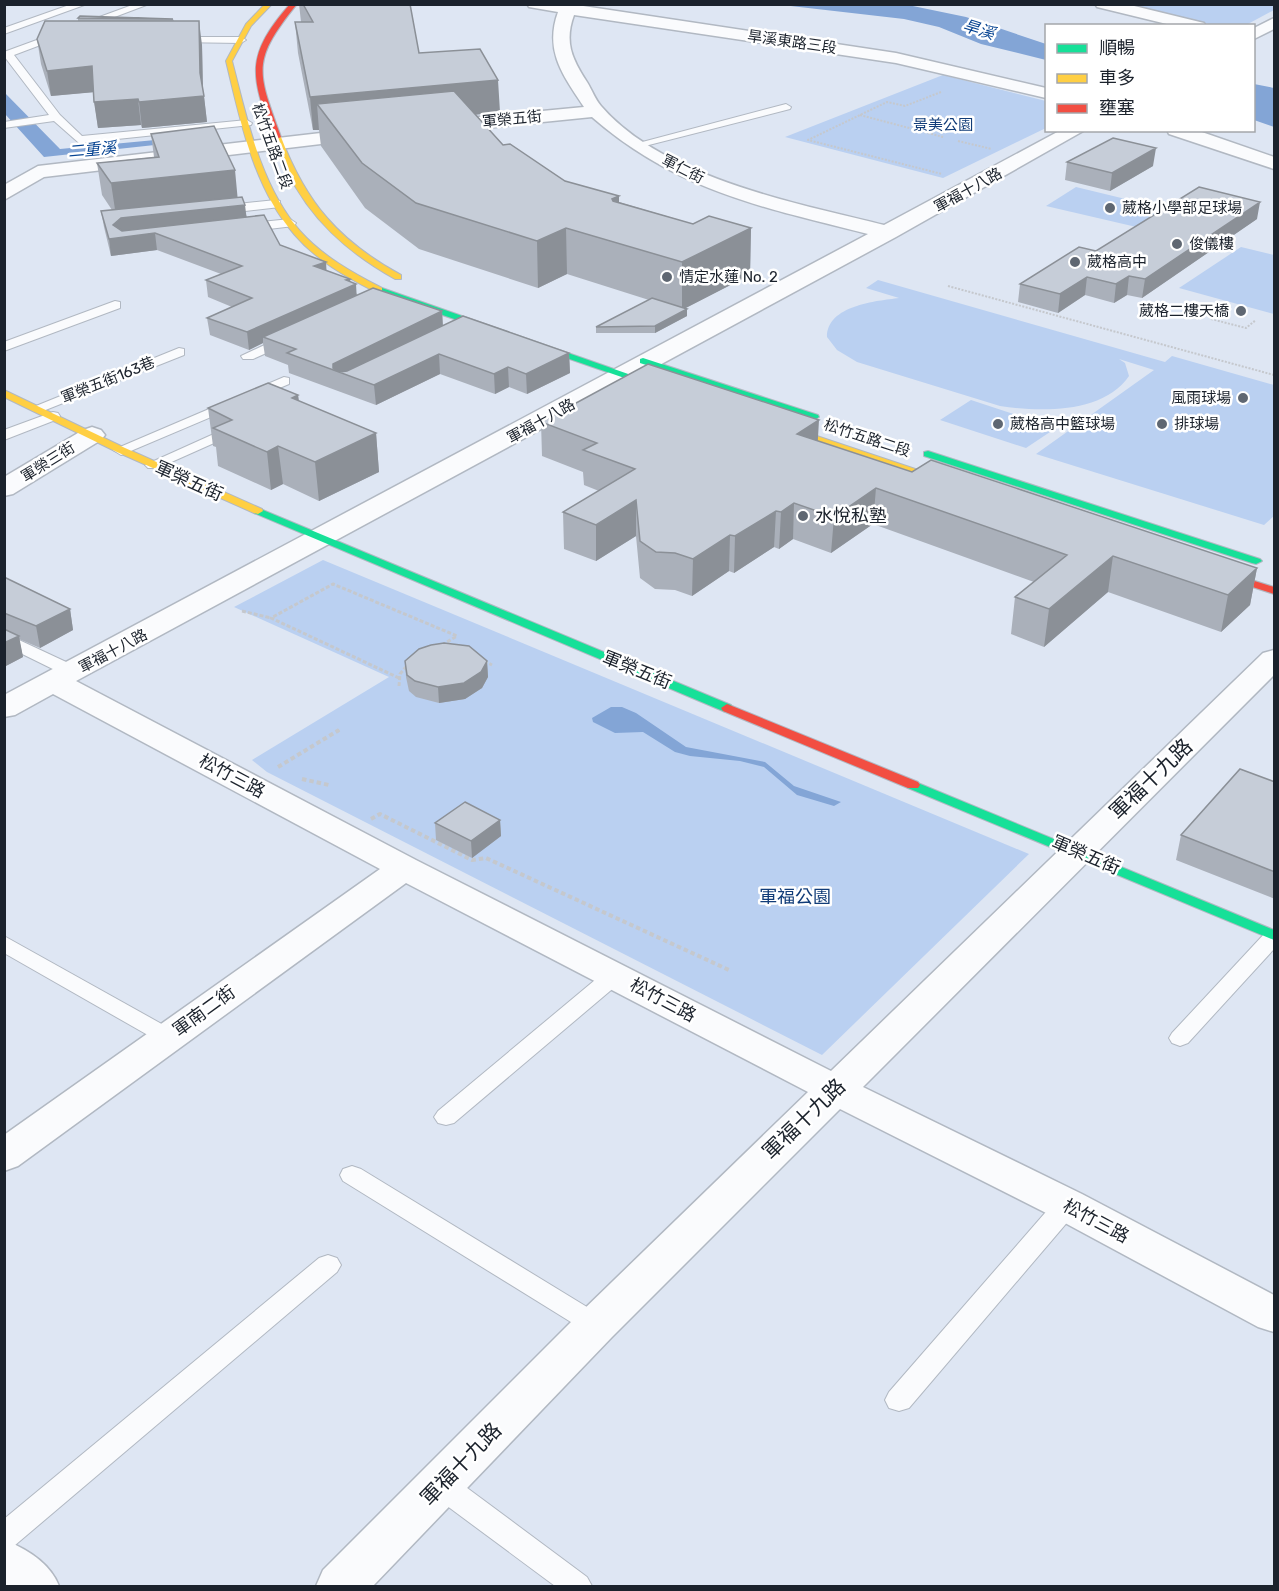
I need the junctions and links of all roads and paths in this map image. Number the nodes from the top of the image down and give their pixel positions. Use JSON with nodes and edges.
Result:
{"nodes":[{"id":1,"x":83,"y":4,"type":"edge"},
{"id":2,"x":145,"y":4,"type":"edge"},
{"id":3,"x":270,"y":4,"type":"edge"},
{"id":4,"x":294,"y":4,"type":"edge"},
{"id":5,"x":535,"y":4,"type":"edge"},
{"id":6,"x":1103,"y":4,"type":"edge"},
{"id":7,"x":567,"y":11,"type":"junction"},
{"id":8,"x":1275,"y":23,"type":"edge"},
{"id":9,"x":1189,"y":24,"type":"edge"},
{"id":10,"x":4,"y":31,"type":"edge"},
{"id":11,"x":1255,"y":35,"type":"edge"},
{"id":12,"x":1255,"y":36,"type":"edge"},
{"id":13,"x":69,"y":39,"type":"edge"},
{"id":14,"x":81,"y":39,"type":"edge"},
{"id":15,"x":161,"y":40,"type":"edge"},
{"id":16,"x":240,"y":40,"type":"junction"},
{"id":17,"x":1275,"y":43,"type":"edge"},
{"id":18,"x":944,"y":91,"type":"dead end"},
{"id":19,"x":1045,"y":93,"type":"edge"},
{"id":20,"x":786,"y":107,"type":"dead end"},
{"id":21,"x":596,"y":111,"type":"junction"},
{"id":22,"x":860,"y":115,"type":"junction"},
{"id":23,"x":56,"y":117,"type":"junction"},
{"id":24,"x":247,"y":123,"type":"junction"},
{"id":25,"x":4,"y":125,"type":"edge"},
{"id":26,"x":419,"y":128,"type":"edge"},
{"id":27,"x":384,"y":132,"type":"edge"},
{"id":28,"x":1072,"y":132,"type":"edge"},
{"id":29,"x":1182,"y":132,"type":"edge"},
{"id":30,"x":943,"y":137,"type":"dead end"},
{"id":31,"x":958,"y":141,"type":"dead end"},
{"id":32,"x":278,"y":142,"type":"junction"},
{"id":33,"x":254,"y":144,"type":"junction"},
{"id":34,"x":637,"y":145,"type":"junction"},
{"id":35,"x":993,"y":149,"type":"dead end"},
{"id":36,"x":1275,"y":163,"type":"edge"},
{"id":37,"x":948,"y":175,"type":"dead end"},
{"id":38,"x":8,"y":188,"type":"edge"},
{"id":39,"x":276,"y":204,"type":"junction"},
{"id":40,"x":208,"y":212,"type":"edge"},
{"id":41,"x":290,"y":223,"type":"junction"},
{"id":42,"x":231,"y":229,"type":"edge"},
{"id":43,"x":889,"y":233,"type":"junction"},
{"id":44,"x":407,"y":280,"type":"dead end"},
{"id":45,"x":948,"y":286,"type":"dead end"},
{"id":46,"x":387,"y":294,"type":"junction"},
{"id":47,"x":365,"y":304,"type":"edge"},
{"id":48,"x":115,"y":305,"type":"dead end"},
{"id":49,"x":1211,"y":319,"type":"dead end"},
{"id":50,"x":1256,"y":320,"type":"dead end"},
{"id":51,"x":472,"y":323,"type":"junction"},
{"id":52,"x":301,"y":332,"type":"edge"},
{"id":53,"x":450,"y":333,"type":"edge"},
{"id":54,"x":4,"y":347,"type":"edge"},
{"id":55,"x":179,"y":352,"type":"dead end"},
{"id":56,"x":248,"y":356,"type":"dead end"},
{"id":57,"x":633,"y":364,"type":"junction"},
{"id":58,"x":1275,"y":375,"type":"edge"},
{"id":59,"x":284,"y":381,"type":"dead end"},
{"id":60,"x":4,"y":393,"type":"edge"},
{"id":61,"x":680,"y":394,"type":"edge"},
{"id":62,"x":38,"y":408,"type":"junction"},
{"id":63,"x":53,"y":416,"type":"junction"},
{"id":64,"x":759,"y":420,"type":"edge"},
{"id":65,"x":252,"y":421,"type":"edge"},
{"id":66,"x":830,"y":422,"type":"dead end"},
{"id":67,"x":92,"y":435,"type":"junction"},
{"id":68,"x":4,"y":436,"type":"edge"},
{"id":69,"x":910,"y":448,"type":"dead end"},
{"id":70,"x":121,"y":450,"type":"junction"},
{"id":71,"x":153,"y":465,"type":"junction"},
{"id":72,"x":4,"y":488,"type":"edge"},
{"id":73,"x":972,"y":491,"type":"edge"},
{"id":74,"x":321,"y":540,"type":"junction"},
{"id":75,"x":1196,"y":565,"type":"edge"},
{"id":76,"x":1275,"y":567,"type":"edge"},
{"id":77,"x":1275,"y":591,"type":"edge"},
{"id":78,"x":236,"y":610,"type":"dead end"},
{"id":79,"x":271,"y":618,"type":"junction"},
{"id":80,"x":4,"y":638,"type":"edge"},
{"id":81,"x":446,"y":651,"type":"edge"},
{"id":82,"x":476,"y":658,"type":"edge"},
{"id":83,"x":417,"y":659,"type":"edge"},
{"id":84,"x":1275,"y":659,"type":"edge"},
{"id":85,"x":492,"y":665,"type":"dead end"},
{"id":86,"x":64,"y":677,"type":"junction"},
{"id":87,"x":399,"y":678,"type":"junction"},
{"id":88,"x":399,"y":686,"type":"dead end"},
{"id":89,"x":4,"y":708,"type":"edge"},
{"id":90,"x":341,"y":729,"type":"dead end"},
{"id":91,"x":280,"y":773,"type":"dead end"},
{"id":92,"x":296,"y":777,"type":"dead end"},
{"id":93,"x":328,"y":785,"type":"dead end"},
{"id":94,"x":366,"y":822,"type":"dead end"},
{"id":95,"x":1077,"y":852,"type":"junction"},
{"id":96,"x":404,"y":868,"type":"junction"},
{"id":97,"x":1275,"y":936,"type":"edge"},
{"id":98,"x":4,"y":943,"type":"edge"},
{"id":99,"x":729,"y":970,"type":"dead end"},
{"id":100,"x":615,"y":975,"type":"junction"},
{"id":101,"x":168,"y":1037,"type":"junction"},
{"id":102,"x":1180,"y":1038,"type":"dead end"},
{"id":103,"x":834,"y":1089,"type":"junction"},
{"id":104,"x":446,"y":1117,"type":"dead end"},
{"id":105,"x":4,"y":1156,"type":"edge"},
{"id":106,"x":351,"y":1175,"type":"dead end"},
{"id":107,"x":1067,"y":1205,"type":"junction"},
{"id":108,"x":327,"y":1265,"type":"dead end"},
{"id":109,"x":1275,"y":1315,"type":"edge"},
{"id":110,"x":596,"y":1324,"type":"junction"},
{"id":111,"x":899,"y":1400,"type":"dead end"},
{"id":112,"x":441,"y":1485,"type":"junction"},
{"id":113,"x":4,"y":1537,"type":"edge"},
{"id":114,"x":4,"y":1562,"type":"edge"},
{"id":115,"x":34,"y":1587,"type":"edge"},
{"id":116,"x":340,"y":1587,"type":"edge"},
{"id":117,"x":577,"y":1587,"type":"edge"}],
"edges":[{"from":1,"to":10,"type":"lane"},
{"from":2,"to":23,"type":"lane"},
{"from":3,"to":16,"type":"street","name":"松竹五路二段"},
{"from":4,"to":32,"type":"street","name":"松竹五路二段"},
{"from":5,"to":7,"type":"street","name":"旱溪東路三段"},
{"from":6,"to":9,"type":"street"},
{"from":7,"to":19,"type":"street","name":"旱溪東路三段"},
{"from":7,"to":21,"type":"street","name":"軍仁街"},
{"from":8,"to":11,"type":"street"},
{"from":12,"to":17,"type":"street"},
{"from":13,"to":14,"type":"lane"},
{"from":15,"to":16,"type":"lane"},
{"from":16,"to":24,"type":"street","name":"松竹五路二段"},
{"from":18,"to":22,"type":"path"},
{"from":20,"to":34,"type":"lane"},
{"from":21,"to":26,"type":"street","name":"軍榮五街"},
{"from":21,"to":34,"type":"street","name":"軍仁街"},
{"from":22,"to":30,"type":"path"},
{"from":22,"to":37,"type":"path"},
{"from":23,"to":24,"type":"lane"},
{"from":23,"to":25,"type":"lane"},
{"from":24,"to":33,"type":"street","name":"松竹五路二段"},
{"from":27,"to":32,"type":"street"},
{"from":28,"to":43,"type":"street","name":"軍福十八路"},
{"from":29,"to":36,"type":"street"},
{"from":31,"to":35,"type":"path"},
{"from":32,"to":33,"type":"street"},
{"from":32,"to":44,"type":"street","name":"松竹五路二段"},
{"from":33,"to":38,"type":"street"},
{"from":33,"to":39,"type":"street","name":"松竹五路二段"},
{"from":34,"to":43,"type":"street","name":"軍仁街"},
{"from":39,"to":40,"type":"lane"},
{"from":39,"to":41,"type":"street","name":"松竹五路二段"},
{"from":41,"to":42,"type":"lane"},
{"from":41,"to":46,"type":"street","name":"松竹五路二段"},
{"from":43,"to":57,"type":"street","name":"軍福十八路"},
{"from":45,"to":58,"type":"path"},
{"from":46,"to":47,"type":"lane"},
{"from":46,"to":51,"type":"street","name":"松竹五路二段"},
{"from":48,"to":54,"type":"lane"},
{"from":49,"to":50,"type":"path"},
{"from":51,"to":53,"type":"lane"},
{"from":51,"to":57,"type":"street","name":"松竹五路二段"},
{"from":52,"to":56,"type":"lane"},
{"from":55,"to":62,"type":"lane","name":"軍榮五街163巷"},
{"from":57,"to":61,"type":"street","name":"松竹五路二段"},
{"from":57,"to":66,"type":"street","name":"松竹五路二段"},
{"from":57,"to":74,"type":"street","name":"軍福十八路"},
{"from":59,"to":70,"type":"lane"},
{"from":60,"to":62,"type":"street","name":"軍榮五街"},
{"from":62,"to":63,"type":"street","name":"軍榮五街"},
{"from":63,"to":67,"type":"street","name":"軍榮五街"},
{"from":63,"to":68,"type":"lane"},
{"from":64,"to":73,"type":"street","name":"松竹五路二段"},
{"from":65,"to":71,"type":"lane"},
{"from":67,"to":70,"type":"street","name":"軍榮五街"},
{"from":67,"to":72,"type":"street","name":"軍榮三街"},
{"from":69,"to":76,"type":"street","name":"松竹五路二段"},
{"from":70,"to":71,"type":"street","name":"軍榮五街"},
{"from":71,"to":74,"type":"street","name":"軍榮五街"},
{"from":74,"to":86,"type":"street","name":"軍福十八路"},
{"from":74,"to":95,"type":"street","name":"軍榮五街"},
{"from":75,"to":77,"type":"street"},
{"from":78,"to":79,"type":"path"},
{"from":79,"to":81,"type":"path"},
{"from":79,"to":87,"type":"path"},
{"from":80,"to":86,"type":"lane"},
{"from":82,"to":85,"type":"path"},
{"from":83,"to":87,"type":"path"},
{"from":84,"to":95,"type":"street","name":"軍福十九路"},
{"from":86,"to":89,"type":"street","name":"軍福十八路"},
{"from":86,"to":96,"type":"street","name":"松竹三路"},
{"from":87,"to":88,"type":"path"},
{"from":90,"to":91,"type":"path"},
{"from":92,"to":93,"type":"path"},
{"from":94,"to":99,"type":"path"},
{"from":95,"to":97,"type":"street","name":"軍榮五街"},
{"from":95,"to":103,"type":"street","name":"軍福十九路"},
{"from":96,"to":100,"type":"street","name":"松竹三路"},
{"from":96,"to":101,"type":"street","name":"軍南二街"},
{"from":97,"to":102,"type":"lane"},
{"from":98,"to":101,"type":"lane"},
{"from":100,"to":103,"type":"street","name":"松竹三路"},
{"from":100,"to":104,"type":"lane"},
{"from":101,"to":105,"type":"street","name":"軍南二街"},
{"from":103,"to":107,"type":"street","name":"松竹三路"},
{"from":103,"to":110,"type":"street","name":"軍福十九路"},
{"from":106,"to":110,"type":"lane"},
{"from":107,"to":109,"type":"street","name":"松竹三路"},
{"from":107,"to":111,"type":"lane"},
{"from":108,"to":113,"type":"lane"},
{"from":110,"to":112,"type":"street","name":"軍福十九路"},
{"from":112,"to":116,"type":"street","name":"軍福十九路"},
{"from":112,"to":117,"type":"lane"},
{"from":114,"to":115,"type":"street"}]}
